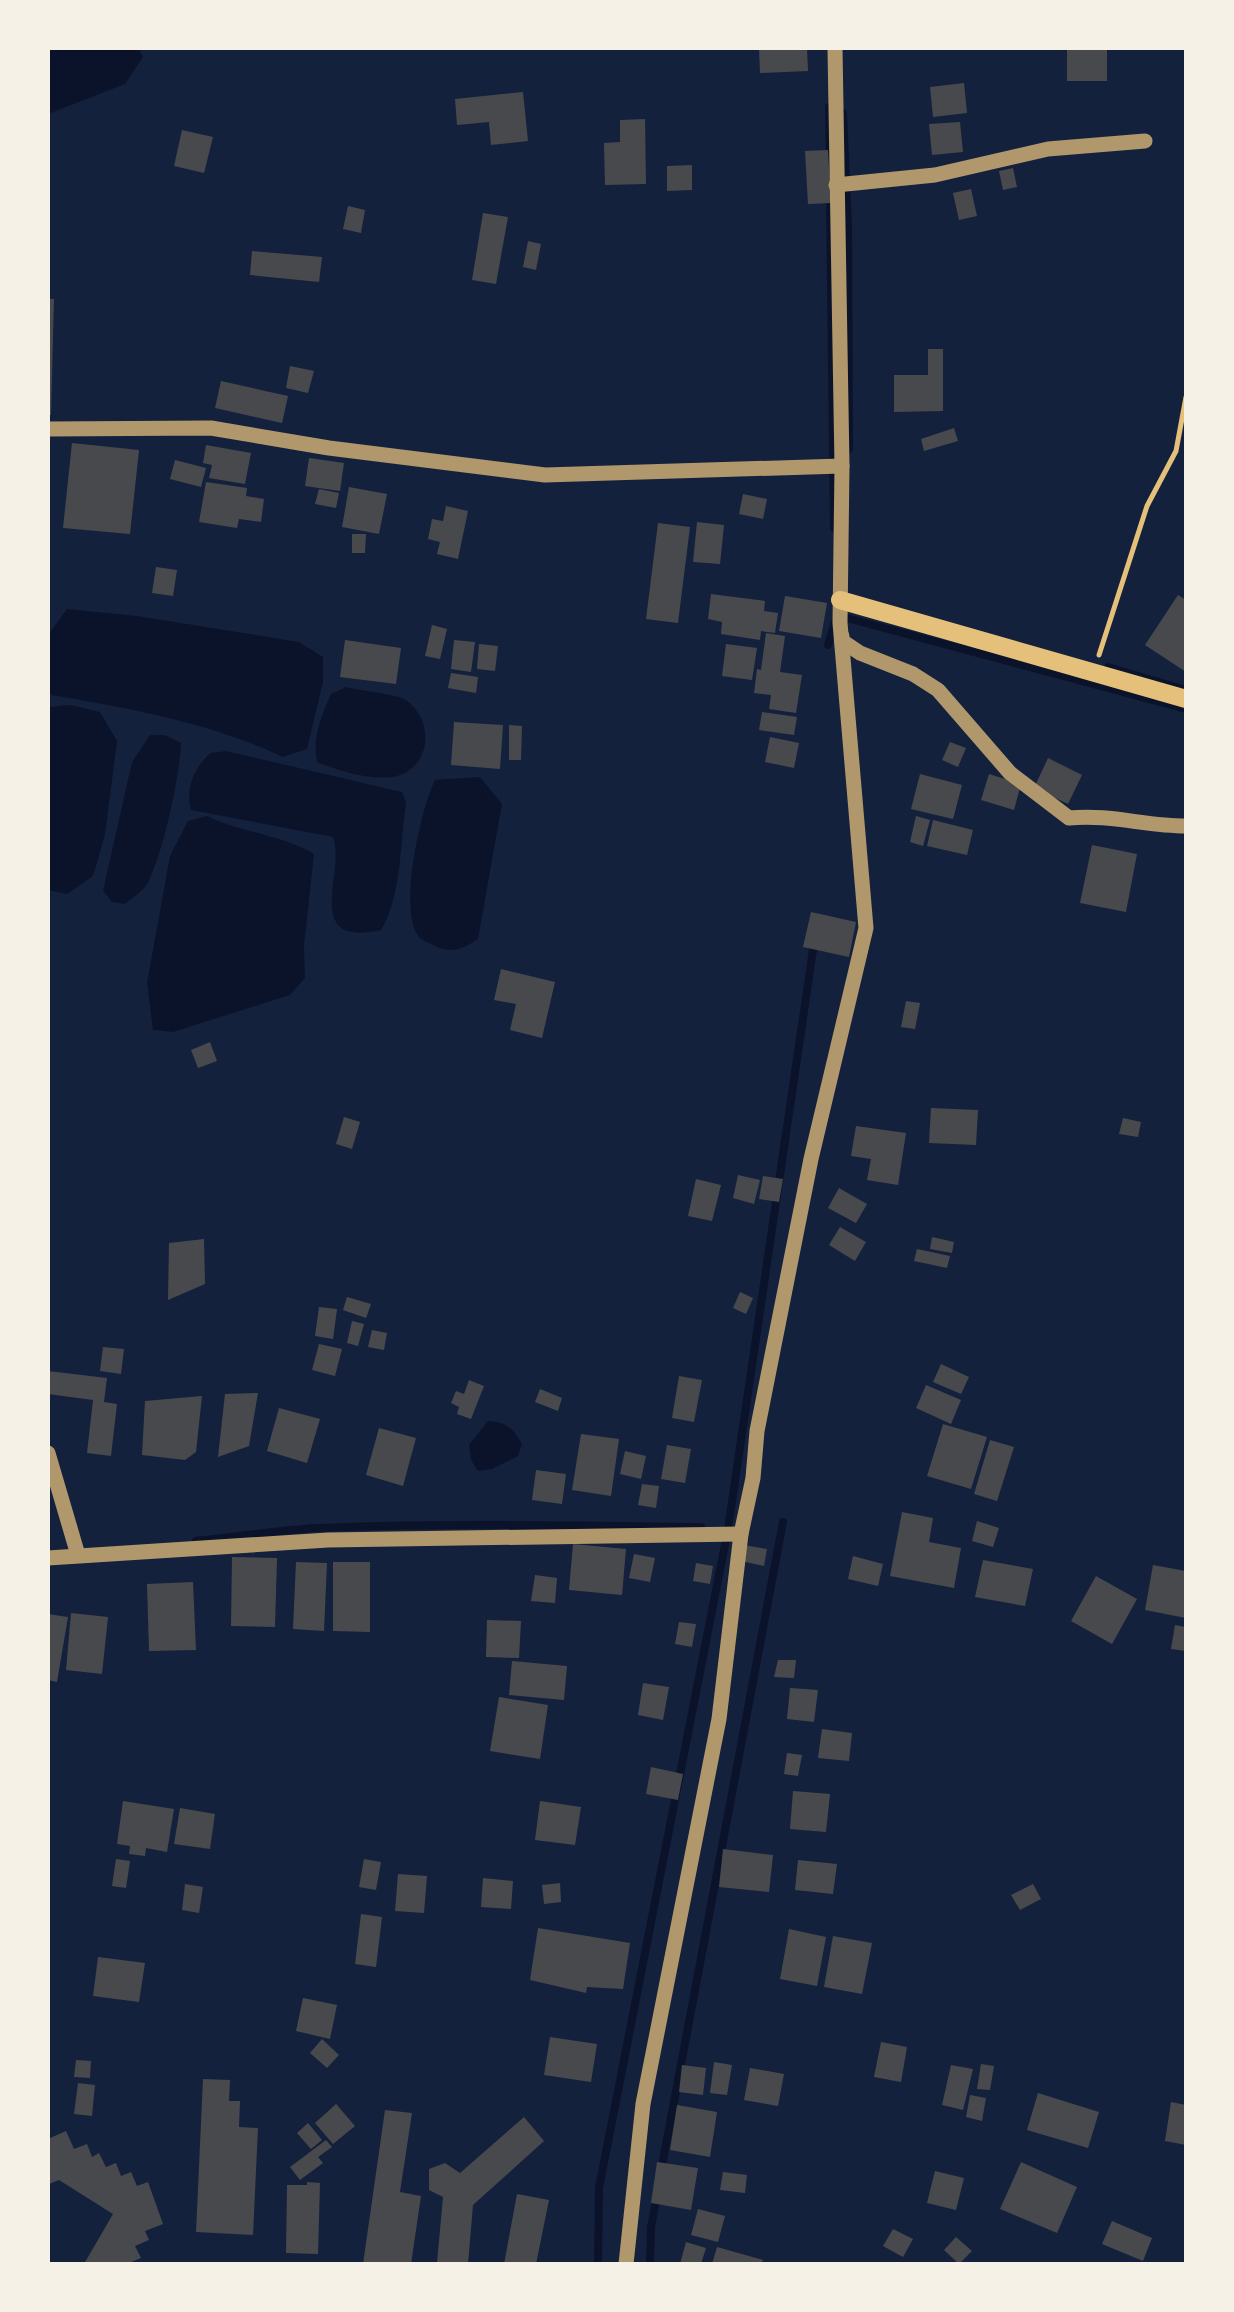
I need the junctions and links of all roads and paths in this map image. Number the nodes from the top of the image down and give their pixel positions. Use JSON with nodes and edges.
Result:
{"nodes":[{"id":1,"x":835,"y":48,"type":"edge"},
{"id":2,"x":1145,"y":140,"type":"dead end"},
{"id":3,"x":836,"y":185,"type":"junction"},
{"id":4,"x":1186,"y":397,"type":"edge"},
{"id":5,"x":48,"y":429,"type":"edge"},
{"id":6,"x":842,"y":466,"type":"junction"},
{"id":7,"x":840,"y":600,"type":"junction"},
{"id":8,"x":840,"y":623,"type":"junction"},
{"id":9,"x":1093,"y":672,"type":"junction"},
{"id":10,"x":1186,"y":699,"type":"edge"},
{"id":11,"x":1186,"y":826,"type":"edge"},
{"id":12,"x":48,"y":1453,"type":"edge"},
{"id":13,"x":741,"y":1534,"type":"junction"},
{"id":14,"x":78,"y":1554,"type":"junction"},
{"id":15,"x":48,"y":1558,"type":"edge"},
{"id":16,"x":626,"y":2264,"type":"edge"}],
"edges":[{"from":1,"to":3,"type":"street"},
{"from":2,"to":3,"type":"street"},
{"from":3,"to":6,"type":"street"},
{"from":4,"to":9,"type":"path"},
{"from":5,"to":6,"type":"street"},
{"from":6,"to":7,"type":"street"},
{"from":7,"to":8,"type":"street"},
{"from":7,"to":9,"type":"main road"},
{"from":8,"to":11,"type":"street"},
{"from":8,"to":13,"type":"street"},
{"from":9,"to":10,"type":"main road"},
{"from":12,"to":14,"type":"street"},
{"from":13,"to":14,"type":"street"},
{"from":13,"to":16,"type":"street"},
{"from":14,"to":15,"type":"street"}]}
